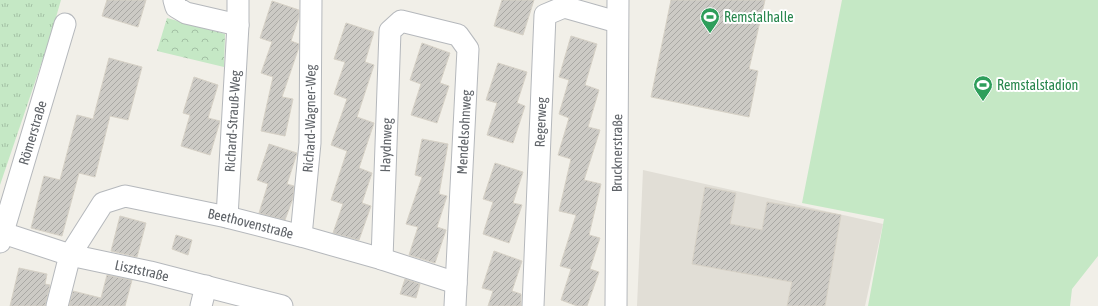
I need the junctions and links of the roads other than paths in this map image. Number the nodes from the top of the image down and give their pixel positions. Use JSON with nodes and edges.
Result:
{"nodes":[{"id":1,"x":174,"y":0,"type":"edge"},
{"id":2,"x":238,"y":0,"type":"edge"},
{"id":3,"x":311,"y":0,"type":"edge"},
{"id":4,"x":618,"y":0,"type":"edge"},
{"id":5,"x":618,"y":22,"type":"junction"},
{"id":6,"x":65,"y":24,"type":"dead end"},
{"id":7,"x":238,"y":25,"type":"junction"},
{"id":8,"x":390,"y":31,"type":"joint"},
{"id":9,"x":227,"y":217,"type":"junction"},
{"id":10,"x":301,"y":236,"type":"junction"},
{"id":11,"x":2,"y":238,"type":"edge"},
{"id":12,"x":70,"y":255,"type":"junction"},
{"id":13,"x":382,"y":259,"type":"junction"},
{"id":14,"x":456,"y":283,"type":"junction"},
{"id":15,"x":206,"y":286,"type":"junction"},
{"id":16,"x":56,"y":306,"type":"edge"},
{"id":17,"x":201,"y":306,"type":"edge"},
{"id":18,"x":282,"y":306,"type":"edge"},
{"id":19,"x":455,"y":306,"type":"edge"},
{"id":20,"x":533,"y":306,"type":"edge"},
{"id":21,"x":616,"y":306,"type":"edge"}],
"edges":[{"from":1,"to":7,"type":"street"},
{"from":2,"to":7,"type":"street","name":"Richard-Strauß-Weg"},
{"from":3,"to":10,"type":"street","name":"Richard-Wagner-Weg"},
{"from":4,"to":5,"type":"street","name":"Brucknerstraße"},
{"from":5,"to":20,"type":"street","name":"Regerweg"},
{"from":5,"to":21,"type":"street","name":"Brucknerstraße"},
{"from":6,"to":11,"type":"street","name":"Römerstraße"},
{"from":7,"to":9,"type":"street","name":"Richard-Strauß-Weg"},
{"from":8,"to":13,"type":"street","name":"Haydnweg"},
{"from":8,"to":14,"type":"street","name":"Mendelsohnweg"},
{"from":9,"to":10,"type":"street","name":"Beethovenstraße"},
{"from":9,"to":12,"type":"street","name":"Beethovenstraße"},
{"from":10,"to":13,"type":"street","name":"Beethovenstraße"},
{"from":11,"to":12,"type":"street","name":"Lisztstraße"},
{"from":12,"to":15,"type":"street","name":"Lisztstraße"},
{"from":12,"to":16,"type":"street","name":"Beethovenstraße"},
{"from":13,"to":14,"type":"street","name":"Beethovenstraße"},
{"from":14,"to":19,"type":"street","name":"Mendelsohnweg"},
{"from":15,"to":17,"type":"street"},
{"from":15,"to":18,"type":"street","name":"Lisztstraße"}]}
